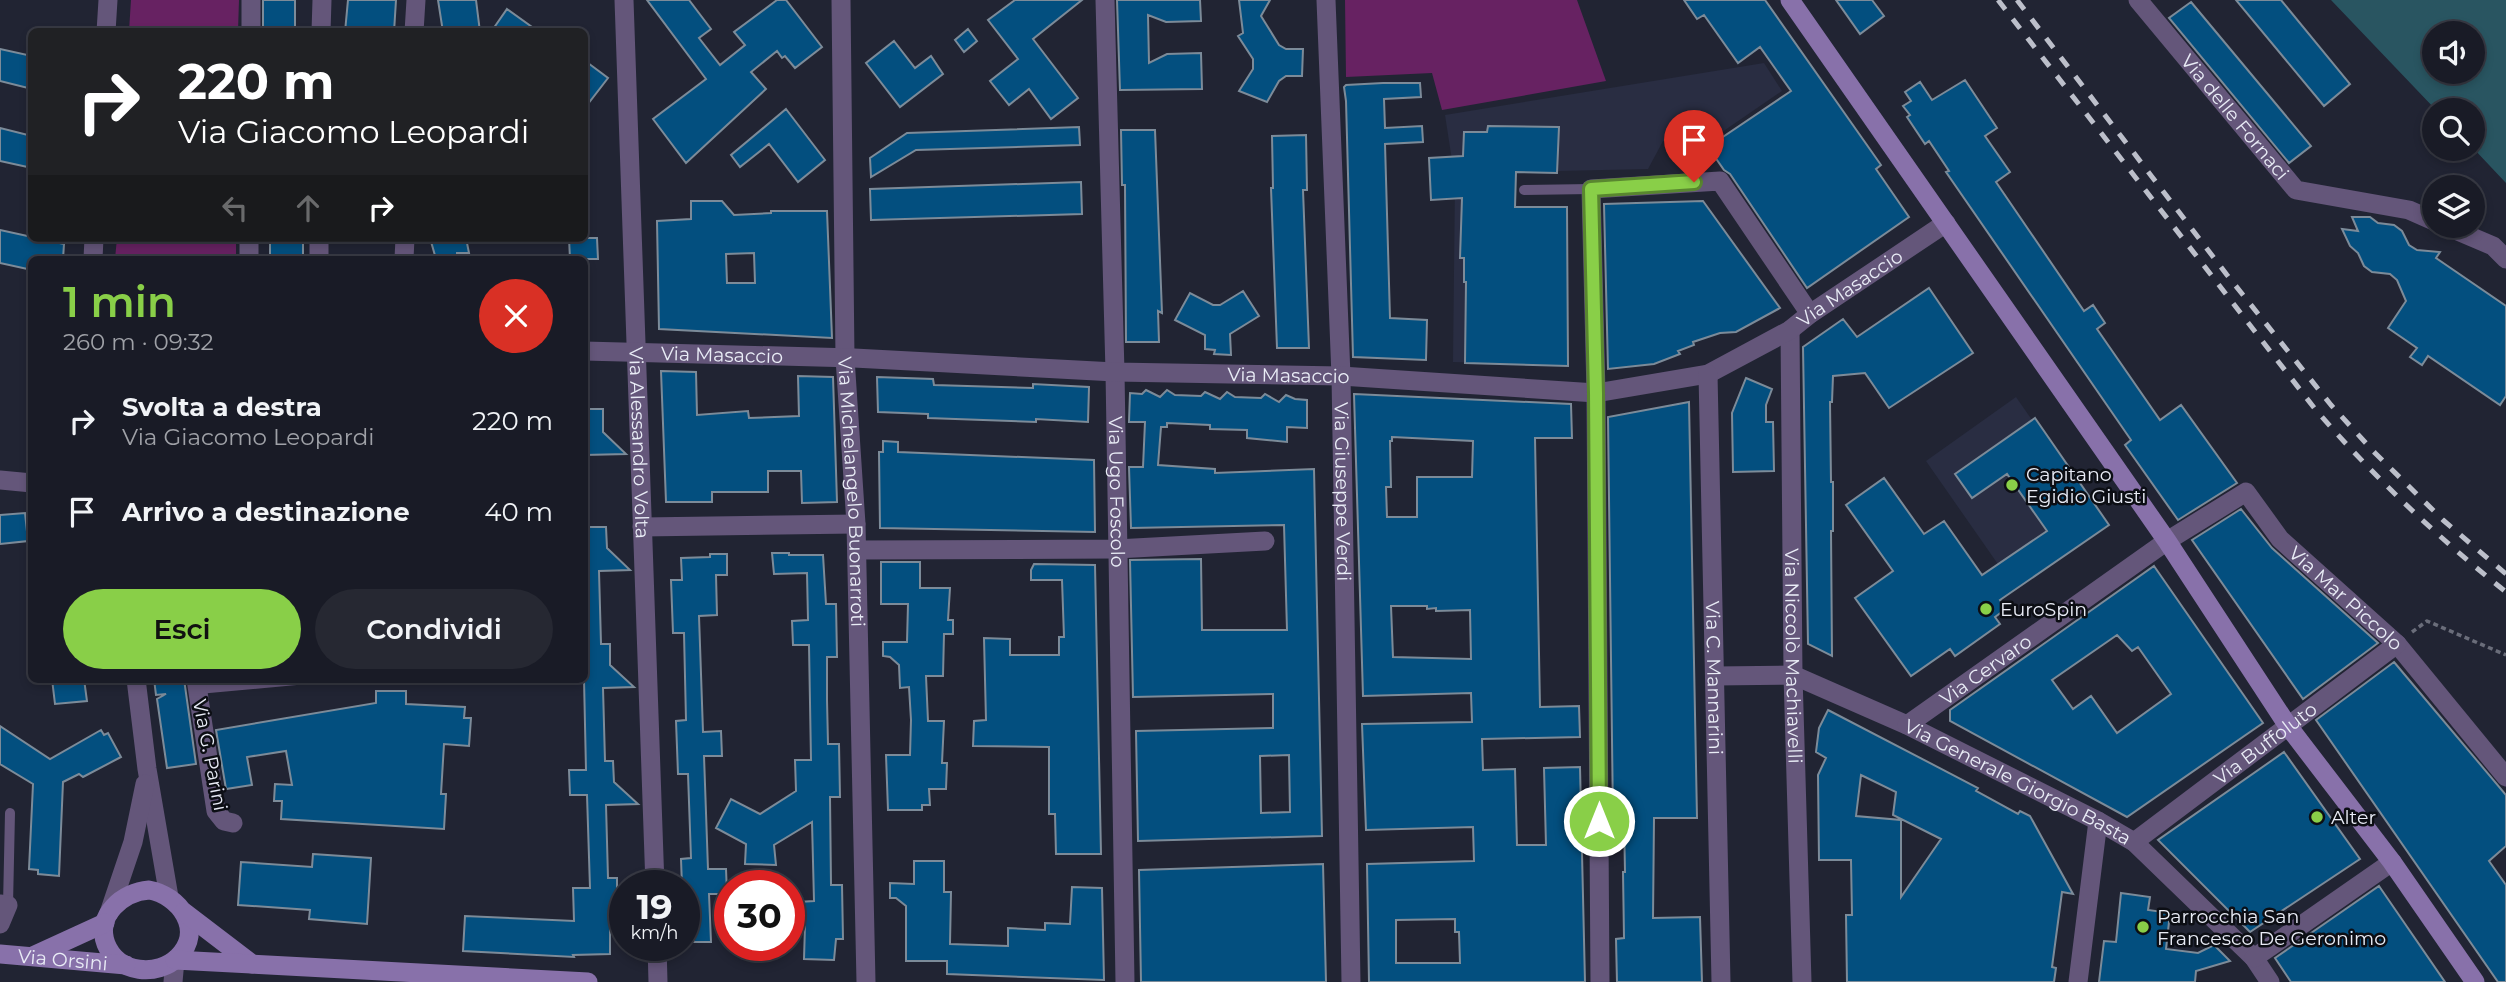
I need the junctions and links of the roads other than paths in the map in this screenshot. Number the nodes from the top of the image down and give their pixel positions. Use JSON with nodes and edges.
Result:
{"nodes":[{"id":1,"x":108,"y":0,"type":"edge"},
{"id":2,"x":251,"y":0,"type":"edge"},
{"id":3,"x":322,"y":0,"type":"edge"},
{"id":4,"x":416,"y":0,"type":"edge"},
{"id":5,"x":624,"y":0,"type":"edge"},
{"id":6,"x":841,"y":0,"type":"edge"},
{"id":7,"x":1105,"y":0,"type":"edge"},
{"id":8,"x":1326,"y":0,"type":"edge"},
{"id":9,"x":1790,"y":0,"type":"edge"},
{"id":10,"x":2138,"y":0,"type":"edge"},
{"id":11,"x":106,"y":28,"type":"edge"},
{"id":12,"x":250,"y":28,"type":"edge"},
{"id":13,"x":321,"y":28,"type":"edge"},
{"id":14,"x":414,"y":28,"type":"edge"},
{"id":15,"x":1591,"y":189,"type":"junction"},
{"id":16,"x":1524,"y":190,"type":"dead end"},
{"id":17,"x":2422,"y":216,"type":"edge"},
{"id":18,"x":1946,"y":223,"type":"junction"},
{"id":19,"x":2474,"y":238,"type":"edge"},
{"id":20,"x":2506,"y":259,"type":"edge"},
{"id":21,"x":1810,"y":314,"type":"junction"},
{"id":22,"x":1790,"y":330,"type":"junction"},
{"id":23,"x":588,"y":351,"type":"edge"},
{"id":24,"x":636,"y":353,"type":"junction"},
{"id":25,"x":845,"y":358,"type":"junction"},
{"id":26,"x":1115,"y":372,"type":"junction"},
{"id":27,"x":1708,"y":374,"type":"junction"},
{"id":28,"x":1341,"y":376,"type":"junction"},
{"id":29,"x":1596,"y":393,"type":"junction"},
{"id":30,"x":0,"y":480,"type":"edge"},
{"id":31,"x":28,"y":482,"type":"edge"},
{"id":32,"x":856,"y":524,"type":"junction"},
{"id":33,"x":642,"y":527,"type":"junction"},
{"id":34,"x":1265,"y":541,"type":"dead end"},
{"id":35,"x":2168,"y":541,"type":"junction"},
{"id":36,"x":1116,"y":549,"type":"junction"},
{"id":37,"x":857,"y":550,"type":"junction"},
{"id":38,"x":2397,"y":644,"type":"junction"},
{"id":39,"x":1793,"y":675,"type":"junction"},
{"id":40,"x":1715,"y":676,"type":"junction"},
{"id":41,"x":136,"y":683,"type":"edge"},
{"id":42,"x":220,"y":683,"type":"edge"},
{"id":43,"x":197,"y":684,"type":"edge"},
{"id":44,"x":1908,"y":725,"type":"junction"},
{"id":45,"x":2288,"y":726,"type":"junction"},
{"id":46,"x":147,"y":769,"type":"junction"},
{"id":47,"x":2506,"y":776,"type":"edge"},
{"id":48,"x":10,"y":813,"type":"dead end"},
{"id":49,"x":2098,"y":821,"type":"junction"},
{"id":50,"x":233,"y":823,"type":"dead end"},
{"id":51,"x":2134,"y":842,"type":"junction"},
{"id":52,"x":2392,"y":862,"type":"junction"},
{"id":53,"x":654,"y":870,"type":"edge"},
{"id":54,"x":169,"y":897,"type":"junction"},
{"id":55,"x":4,"y":905,"type":"edge"},
{"id":56,"x":184,"y":912,"type":"junction"},
{"id":57,"x":107,"y":919,"type":"junction"},
{"id":58,"x":0,"y":923,"type":"edge"},
{"id":59,"x":0,"y":954,"type":"edge"},
{"id":60,"x":31,"y":957,"type":"junction"},
{"id":61,"x":2254,"y":958,"type":"junction"},
{"id":62,"x":175,"y":960,"type":"junction"},
{"id":63,"x":658,"y":961,"type":"edge"},
{"id":64,"x":253,"y":964,"type":"junction"},
{"id":65,"x":126,"y":965,"type":"junction"},
{"id":66,"x":173,"y":982,"type":"edge"},
{"id":67,"x":588,"y":982,"type":"edge"},
{"id":68,"x":659,"y":982,"type":"edge"},
{"id":69,"x":866,"y":982,"type":"edge"},
{"id":70,"x":1125,"y":982,"type":"edge"},
{"id":71,"x":1351,"y":982,"type":"edge"},
{"id":72,"x":1600,"y":982,"type":"edge"},
{"id":73,"x":1721,"y":982,"type":"edge"},
{"id":74,"x":1802,"y":982,"type":"edge"},
{"id":75,"x":2078,"y":982,"type":"edge"},
{"id":76,"x":2251,"y":982,"type":"edge"},
{"id":77,"x":2270,"y":982,"type":"edge"},
{"id":78,"x":2475,"y":982,"type":"edge"}],
"edges":[{"from":1,"to":11,"type":"street"},
{"from":2,"to":12,"type":"street"},
{"from":3,"to":13,"type":"street"},
{"from":4,"to":14,"type":"street"},
{"from":5,"to":24,"type":"street","name":"Via Alessandro Volta"},
{"from":6,"to":25,"type":"street","name":"Via Michelangelo Buonarroti"},
{"from":7,"to":26,"type":"street","name":"Via Ugo Foscolo"},
{"from":8,"to":28,"type":"street","name":"Via Giuseppe Verdi"},
{"from":9,"to":18,"type":"main road"},
{"from":10,"to":17,"type":"street","name":"Via delle Fornaci"},
{"from":15,"to":16,"type":"lane"},
{"from":15,"to":21,"type":"street"},
{"from":15,"to":29,"type":"street"},
{"from":18,"to":21,"type":"street","name":"Via Masaccio"},
{"from":18,"to":35,"type":"main road"},
{"from":19,"to":20,"type":"street"},
{"from":21,"to":22,"type":"street","name":"Via Masaccio"},
{"from":22,"to":27,"type":"street","name":"Via Masaccio"},
{"from":22,"to":39,"type":"street","name":"Via Niccolò Machiavelli"},
{"from":23,"to":24,"type":"street","name":"Via Masaccio"},
{"from":24,"to":25,"type":"street","name":"Via Masaccio"},
{"from":24,"to":33,"type":"street","name":"Via Alessandro Volta"},
{"from":25,"to":26,"type":"street","name":"Via Masaccio"},
{"from":25,"to":32,"type":"street","name":"Via Michelangelo Buonarroti"},
{"from":26,"to":28,"type":"street","name":"Via Masaccio"},
{"from":26,"to":36,"type":"street","name":"Via Ugo Foscolo"},
{"from":27,"to":29,"type":"street","name":"Via Masaccio"},
{"from":27,"to":40,"type":"street","name":"Via C. Mannarini"},
{"from":28,"to":29,"type":"street","name":"Via Masaccio"},
{"from":28,"to":71,"type":"street","name":"Via Giuseppe Verdi"},
{"from":29,"to":72,"type":"street"},
{"from":30,"to":31,"type":"street"},
{"from":32,"to":33,"type":"street"},
{"from":32,"to":37,"type":"street","name":"Via Michelangelo Buonarroti"},
{"from":33,"to":53,"type":"street","name":"Via Alessandro Volta"},
{"from":34,"to":36,"type":"street"},
{"from":35,"to":38,"type":"street","name":"Via Mar Piccolo"},
{"from":35,"to":44,"type":"street","name":"Via Cervaro"},
{"from":35,"to":45,"type":"main road"},
{"from":36,"to":37,"type":"street"},
{"from":36,"to":70,"type":"street","name":"Via Ugo Foscolo"},
{"from":37,"to":69,"type":"street","name":"Via Michelangelo Buonarroti"},
{"from":38,"to":45,"type":"street","name":"Via Buffoluto"},
{"from":38,"to":47,"type":"street","name":"Via Mar Piccolo"},
{"from":39,"to":40,"type":"street","name":"Via Generale Giorgio Basta"},
{"from":39,"to":44,"type":"street","name":"Via Generale Giorgio Basta"},
{"from":39,"to":74,"type":"street","name":"Via Niccolò Machiavelli"},
{"from":40,"to":73,"type":"street","name":"Via C. Mannarini"},
{"from":41,"to":46,"type":"street"},
{"from":42,"to":43,"type":"lane"},
{"from":43,"to":50,"type":"street","name":"Via G. Parini"},
{"from":44,"to":49,"type":"street","name":"Via Generale Giorgio Basta"},
{"from":45,"to":51,"type":"street","name":"Via Buffoluto"},
{"from":45,"to":52,"type":"main road"},
{"from":46,"to":54,"type":"street"},
{"from":46,"to":57,"type":"street"},
{"from":48,"to":55,"type":"lane"},
{"from":49,"to":51,"type":"street","name":"Via Generale Giorgio Basta"},
{"from":49,"to":75,"type":"street"},
{"from":51,"to":61,"type":"street","name":"Via Generale Giorgio Basta"},
{"from":52,"to":61,"type":"street"},
{"from":52,"to":78,"type":"main road"},
{"from":54,"to":56,"type":"main road"},
{"from":54,"to":57,"type":"main road"},
{"from":55,"to":58,"type":"street"},
{"from":56,"to":62,"type":"main road"},
{"from":56,"to":64,"type":"main road"},
{"from":57,"to":60,"type":"main road","name":"Via Orsini"},
{"from":57,"to":65,"type":"main road"},
{"from":59,"to":60,"type":"main road","name":"Via Orsini"},
{"from":60,"to":65,"type":"main road","name":"Via Orsini"},
{"from":61,"to":76,"type":"street"},
{"from":61,"to":77,"type":"street","name":"Via Generale Giorgio Basta"},
{"from":62,"to":64,"type":"main road"},
{"from":62,"to":65,"type":"main road"},
{"from":62,"to":66,"type":"street"},
{"from":63,"to":68,"type":"street"},
{"from":64,"to":67,"type":"main road"}]}
